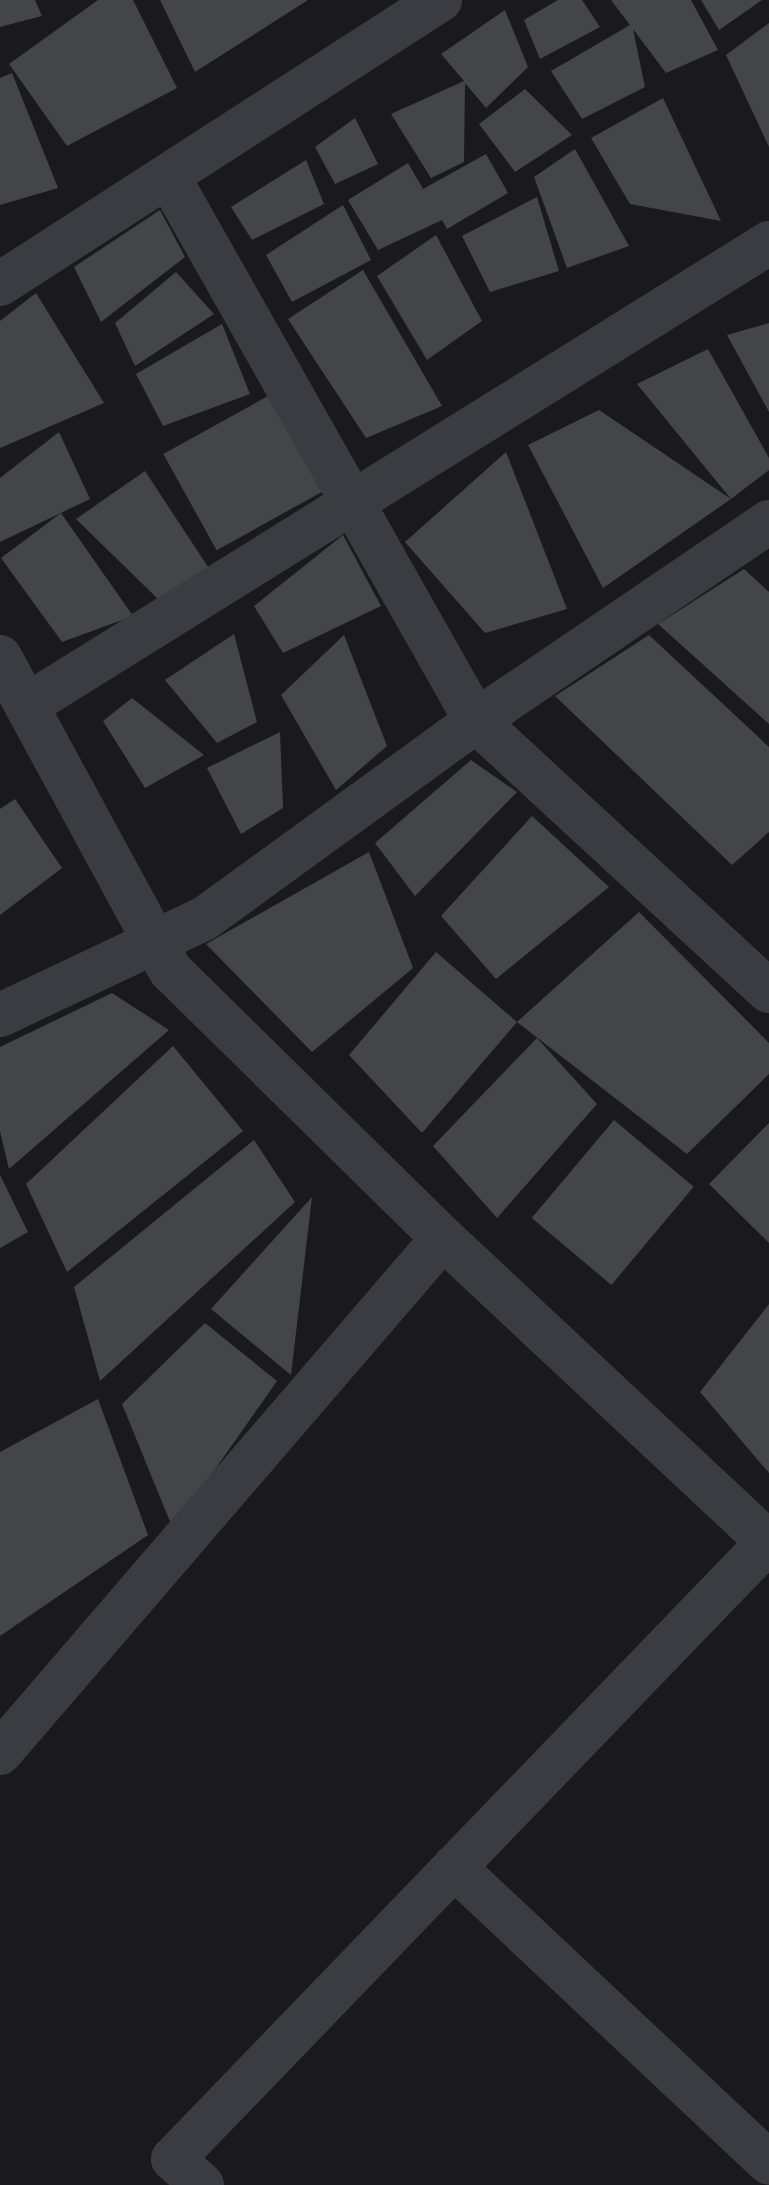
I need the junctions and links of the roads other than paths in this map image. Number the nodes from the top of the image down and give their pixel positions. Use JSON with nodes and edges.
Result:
{"nodes":[{"id":1,"x":440,"y":0,"type":"edge"},
{"id":2,"x":168,"y":176,"type":"junction"},
{"id":3,"x":769,"y":243,"type":"edge"},
{"id":4,"x":0,"y":284,"type":"edge"},
{"id":5,"x":354,"y":501,"type":"junction"},
{"id":6,"x":764,"y":533,"type":"edge"},
{"id":7,"x":0,"y":657,"type":"edge"},
{"id":8,"x":29,"y":704,"type":"junction"},
{"id":9,"x":476,"y":721,"type":"junction"},
{"id":10,"x":154,"y":940,"type":"junction"},
{"id":11,"x":769,"y":991,"type":"edge"},
{"id":12,"x":0,"y":1015,"type":"edge"},
{"id":13,"x":443,"y":1238,"type":"junction"},
{"id":14,"x":769,"y":1542,"type":"edge"},
{"id":15,"x":1,"y":1746,"type":"edge"},
{"id":16,"x":454,"y":1867,"type":"junction"},
{"id":17,"x":769,"y":2163,"type":"edge"},
{"id":18,"x":202,"y":2185,"type":"edge"}],
"edges":[{"from":1,"to":2,"type":"street"},
{"from":2,"to":4,"type":"street"},
{"from":2,"to":5,"type":"street"},
{"from":3,"to":5,"type":"street"},
{"from":5,"to":8,"type":"street"},
{"from":5,"to":9,"type":"street"},
{"from":6,"to":9,"type":"street"},
{"from":7,"to":8,"type":"street"},
{"from":8,"to":10,"type":"street"},
{"from":9,"to":10,"type":"street"},
{"from":9,"to":11,"type":"street"},
{"from":10,"to":12,"type":"street"},
{"from":10,"to":13,"type":"street"},
{"from":13,"to":14,"type":"street"},
{"from":13,"to":15,"type":"street"},
{"from":14,"to":16,"type":"street"},
{"from":16,"to":17,"type":"street"},
{"from":16,"to":18,"type":"street"}]}
